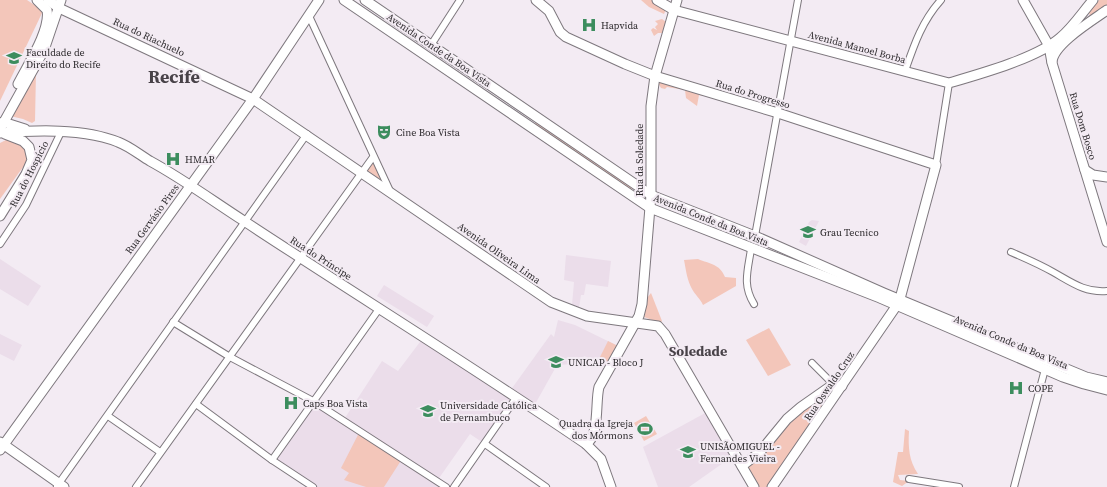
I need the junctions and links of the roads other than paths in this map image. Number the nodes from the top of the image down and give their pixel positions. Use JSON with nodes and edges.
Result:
{"nodes":[{"id":1,"x":38,"y":0,"type":"edge"},
{"id":2,"x":48,"y":0,"type":"edge"},
{"id":3,"x":319,"y":0,"type":"edge"},
{"id":4,"x":344,"y":0,"type":"edge"},
{"id":5,"x":365,"y":0,"type":"edge"},
{"id":6,"x":460,"y":0,"type":"edge"},
{"id":7,"x":536,"y":0,"type":"edge"},
{"id":8,"x":658,"y":0,"type":"edge"},
{"id":9,"x":677,"y":0,"type":"edge"},
{"id":10,"x":798,"y":0,"type":"edge"},
{"id":11,"x":941,"y":0,"type":"edge"},
{"id":12,"x":1023,"y":0,"type":"edge"},
{"id":13,"x":1093,"y":0,"type":"edge"},
{"id":14,"x":60,"y":4,"type":"edge"},
{"id":15,"x":1085,"y":9,"type":"junction"},
{"id":16,"x":674,"y":10,"type":"junction"},
{"id":17,"x":1107,"y":10,"type":"edge"},
{"id":18,"x":309,"y":16,"type":"junction"},
{"id":19,"x":1093,"y":21,"type":"junction"},
{"id":20,"x":791,"y":40,"type":"junction"},
{"id":21,"x":431,"y":45,"type":"junction"},
{"id":22,"x":1053,"y":47,"type":"junction"},
{"id":23,"x":1037,"y":52,"type":"junction"},
{"id":24,"x":1052,"y":63,"type":"junction"},
{"id":25,"x":905,"y":71,"type":"junction"},
{"id":26,"x":655,"y":76,"type":"junction"},
{"id":27,"x":949,"y":83,"type":"junction"},
{"id":28,"x":253,"y":99,"type":"junction"},
{"id":29,"x":778,"y":113,"type":"junction"},
{"id":30,"x":1,"y":126,"type":"edge"},
{"id":31,"x":30,"y":131,"type":"joint"},
{"id":32,"x":61,"y":132,"type":"junction"},
{"id":33,"x":306,"y":134,"type":"junction"},
{"id":34,"x":373,"y":157,"type":"junction"},
{"id":35,"x":936,"y":166,"type":"junction"},
{"id":36,"x":1085,"y":170,"type":"junction"},
{"id":37,"x":362,"y":172,"type":"junction"},
{"id":38,"x":651,"y":175,"type":"junction"},
{"id":39,"x":1105,"y":177,"type":"edge"},
{"id":40,"x":191,"y":184,"type":"junction"},
{"id":41,"x":636,"y":185,"type":"junction"},
{"id":42,"x":390,"y":193,"type":"junction"},
{"id":43,"x":1092,"y":193,"type":"junction"},
{"id":44,"x":651,"y":195,"type":"junction"},
{"id":45,"x":650,"y":208,"type":"junction"},
{"id":46,"x":0,"y":216,"type":"edge"},
{"id":47,"x":244,"y":221,"type":"junction"},
{"id":48,"x":755,"y":236,"type":"junction"},
{"id":49,"x":1107,"y":242,"type":"edge"},
{"id":50,"x":0,"y":244,"type":"edge"},
{"id":51,"x":751,"y":249,"type":"junction"},
{"id":52,"x":1011,"y":252,"type":"dead end"},
{"id":53,"x":302,"y":257,"type":"junction"},
{"id":54,"x":1107,"y":291,"type":"edge"},
{"id":55,"x":900,"y":300,"type":"junction"},
{"id":56,"x":754,"y":304,"type":"dead end"},
{"id":57,"x":379,"y":309,"type":"junction"},
{"id":58,"x":173,"y":322,"type":"junction"},
{"id":59,"x":635,"y":322,"type":"junction"},
{"id":60,"x":230,"y":357,"type":"junction"},
{"id":61,"x":812,"y":364,"type":"dead end"},
{"id":62,"x":1045,"y":368,"type":"junction"},
{"id":63,"x":1107,"y":382,"type":"edge"},
{"id":64,"x":838,"y":386,"type":"junction"},
{"id":65,"x":1094,"y":387,"type":"junction"},
{"id":66,"x":1107,"y":390,"type":"edge"},
{"id":67,"x":1107,"y":393,"type":"edge"},
{"id":68,"x":516,"y":398,"type":"junction"},
{"id":69,"x":313,"y":401,"type":"junction"},
{"id":70,"x":196,"y":404,"type":"junction"},
{"id":71,"x":108,"y":416,"type":"junction"},
{"id":72,"x":485,"y":444,"type":"junction"},
{"id":73,"x":586,"y":444,"type":"junction"},
{"id":74,"x":1,"y":445,"type":"edge"},
{"id":75,"x":160,"y":452,"type":"junction"},
{"id":76,"x":272,"y":460,"type":"junction"},
{"id":77,"x":742,"y":466,"type":"junction"},
{"id":78,"x":910,"y":479,"type":"dead end"},
{"id":79,"x":60,"y":486,"type":"edge"},
{"id":80,"x":136,"y":487,"type":"edge"},
{"id":81,"x":313,"y":487,"type":"edge"},
{"id":82,"x":446,"y":487,"type":"edge"},
{"id":83,"x":454,"y":487,"type":"edge"},
{"id":84,"x":546,"y":487,"type":"edge"},
{"id":85,"x":611,"y":487,"type":"edge"},
{"id":86,"x":754,"y":487,"type":"edge"},
{"id":87,"x":772,"y":487,"type":"edge"},
{"id":88,"x":959,"y":487,"type":"edge"},
{"id":89,"x":1014,"y":487,"type":"edge"}],
"edges":[{"from":1,"to":30,"type":"main road"},
{"from":2,"to":14,"type":"main road","name":"Rua do Riachuelo"},
{"from":3,"to":18,"type":"main road","name":"Rua Gervásio Pires"},
{"from":4,"to":45,"type":"main road","name":"Avenida Conde da Boa Vista"},
{"from":5,"to":21,"type":"main road","name":"Avenida Conde da Boa Vista"},
{"from":6,"to":21,"type":"street"},
{"from":7,"to":26,"type":"main road","name":"Rua do Progresso"},
{"from":8,"to":16,"type":"main road","name":"Avenida Manoel Borba"},
{"from":9,"to":16,"type":"main road","name":"Rua da Soledade"},
{"from":10,"to":20,"type":"street"},
{"from":11,"to":25,"type":"street"},
{"from":12,"to":22,"type":"main road","name":"Rua Dom Bosco"},
{"from":13,"to":15,"type":"main road"},
{"from":14,"to":28,"type":"main road","name":"Rua do Riachuelo"},
{"from":14,"to":30,"type":"main road"},
{"from":15,"to":19,"type":"main road"},
{"from":15,"to":22,"type":"main road"},
{"from":16,"to":20,"type":"main road","name":"Avenida Manoel Borba"},
{"from":16,"to":26,"type":"main road","name":"Rua da Soledade"},
{"from":17,"to":19,"type":"main road"},
{"from":18,"to":28,"type":"main road","name":"Rua Gervásio Pires"},
{"from":18,"to":34,"type":"street"},
{"from":19,"to":22,"type":"main road"},
{"from":20,"to":25,"type":"main road","name":"Avenida Manoel Borba"},
{"from":20,"to":29,"type":"street"},
{"from":21,"to":41,"type":"main road","name":"Avenida Conde da Boa Vista"},
{"from":22,"to":23,"type":"main road"},
{"from":22,"to":24,"type":"main road","name":"Rua Dom Bosco"},
{"from":23,"to":24,"type":"main road"},
{"from":23,"to":27,"type":"main road"},
{"from":24,"to":36,"type":"main road","name":"Rua Dom Bosco"},
{"from":25,"to":27,"type":"main road","name":"Avenida Manoel Borba"},
{"from":26,"to":29,"type":"main road","name":"Rua do Progresso"},
{"from":26,"to":38,"type":"main road","name":"Rua da Soledade"},
{"from":27,"to":35,"type":"street"},
{"from":28,"to":33,"type":"main road","name":"Rua do Riachuelo"},
{"from":28,"to":40,"type":"main road","name":"Rua Gervásio Pires"},
{"from":29,"to":35,"type":"main road","name":"Rua do Progresso"},
{"from":29,"to":48,"type":"street"},
{"from":30,"to":31,"type":"main road","name":"Rua do Hospício"},
{"from":30,"to":46,"type":"main road"},
{"from":31,"to":32,"type":"main road","name":"Rua do Príncipe"},
{"from":32,"to":40,"type":"main road","name":"Rua do Príncipe"},
{"from":32,"to":50,"type":"street","name":"Rua do Hospício"},
{"from":33,"to":37,"type":"main road","name":"Rua do Riachuelo"},
{"from":33,"to":47,"type":"street"},
{"from":34,"to":37,"type":"street"},
{"from":34,"to":42,"type":"street"},
{"from":35,"to":55,"type":"main road","name":"Rua Oswaldo Cruz"},
{"from":36,"to":39,"type":"main road"},
{"from":36,"to":43,"type":"main road","name":"Rua Dom Bosco"},
{"from":37,"to":42,"type":"main road","name":"Avenida Oliveira Lima"},
{"from":37,"to":53,"type":"street"},
{"from":38,"to":41,"type":"main road"},
{"from":38,"to":44,"type":"main road","name":"Rua da Soledade"},
{"from":39,"to":43,"type":"main road"},
{"from":40,"to":47,"type":"main road","name":"Rua do Príncipe"},
{"from":40,"to":74,"type":"main road","name":"Rua Gervásio Pires"},
{"from":41,"to":44,"type":"main road","name":"Avenida Conde da Boa Vista"},
{"from":42,"to":59,"type":"main road","name":"Avenida Oliveira Lima"},
{"from":43,"to":49,"type":"main road","name":"Rua Dom Bosco"},
{"from":44,"to":45,"type":"main road","name":"Rua da Soledade"},
{"from":44,"to":48,"type":"main road","name":"Avenida Conde da Boa Vista"},
{"from":45,"to":51,"type":"main road","name":"Avenida Conde da Boa Vista"},
{"from":45,"to":59,"type":"main road","name":"Rua da Soledade"},
{"from":47,"to":53,"type":"main road","name":"Rua do Príncipe"},
{"from":47,"to":58,"type":"street"},
{"from":48,"to":55,"type":"main road","name":"Avenida Conde da Boa Vista"},
{"from":51,"to":55,"type":"main road","name":"Avenida Conde da Boa Vista"},
{"from":51,"to":56,"type":"street"},
{"from":52,"to":54,"type":"street"},
{"from":53,"to":57,"type":"main road","name":"Rua do Príncipe"},
{"from":53,"to":60,"type":"street"},
{"from":55,"to":62,"type":"main road","name":"Avenida Conde da Boa Vista"},
{"from":55,"to":63,"type":"main road","name":"Avenida Conde da Boa Vista"},
{"from":55,"to":64,"type":"main road","name":"Rua Oswaldo Cruz"},
{"from":57,"to":68,"type":"main road","name":"Rua do Príncipe"},
{"from":57,"to":69,"type":"street"},
{"from":58,"to":60,"type":"street"},
{"from":58,"to":71,"type":"street"},
{"from":59,"to":73,"type":"main road","name":"Rua da Soledade"},
{"from":59,"to":77,"type":"main road","name":"Avenida Oliveira Lima"},
{"from":60,"to":69,"type":"street"},
{"from":60,"to":70,"type":"street"},
{"from":61,"to":64,"type":"street"},
{"from":62,"to":65,"type":"main road","name":"Avenida Conde da Boa Vista"},
{"from":62,"to":89,"type":"street"},
{"from":64,"to":77,"type":"main road"},
{"from":64,"to":87,"type":"main road","name":"Rua Oswaldo Cruz"},
{"from":65,"to":66,"type":"main road","name":"Avenida Conde da Boa Vista"},
{"from":65,"to":67,"type":"main road"},
{"from":68,"to":72,"type":"street"},
{"from":68,"to":73,"type":"main road","name":"Rua do Príncipe"},
{"from":69,"to":76,"type":"street"},
{"from":69,"to":82,"type":"street"},
{"from":70,"to":75,"type":"street"},
{"from":70,"to":76,"type":"street"},
{"from":71,"to":75,"type":"street"},
{"from":71,"to":79,"type":"street"},
{"from":72,"to":83,"type":"street"},
{"from":72,"to":84,"type":"street"},
{"from":73,"to":85,"type":"main road","name":"Rua do Príncipe"},
{"from":74,"to":79,"type":"main road"},
{"from":75,"to":80,"type":"street"},
{"from":76,"to":81,"type":"street"},
{"from":77,"to":86,"type":"main road","name":"Avenida Oliveira Lima"},
{"from":78,"to":88,"type":"street"}]}
